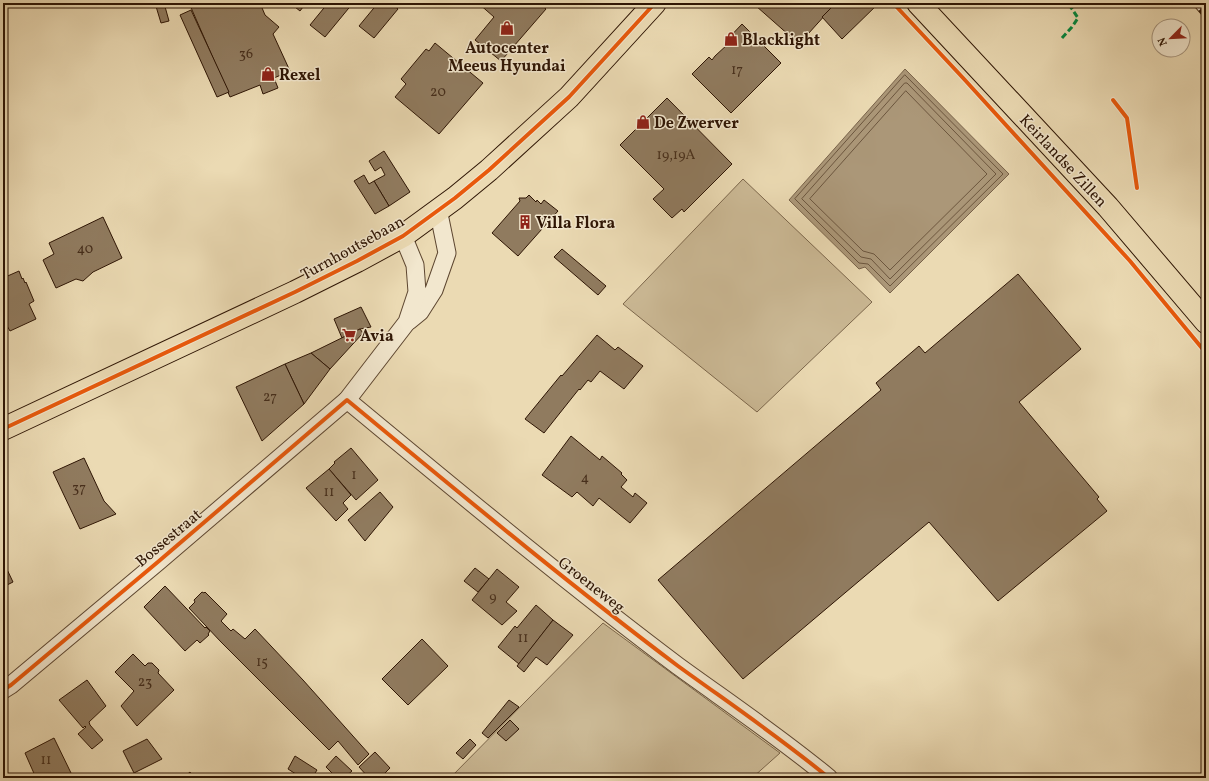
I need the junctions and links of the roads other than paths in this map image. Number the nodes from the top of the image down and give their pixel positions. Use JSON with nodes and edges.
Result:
{"nodes":[{"id":1,"x":655,"y":3,"type":"edge"},
{"id":2,"x":918,"y":3,"type":"edge"},
{"id":3,"x":438,"y":210,"type":"junction"},
{"id":4,"x":403,"y":236,"type":"junction"},
{"id":5,"x":407,"y":322,"type":"junction"},
{"id":6,"x":1206,"y":322,"type":"edge"},
{"id":7,"x":346,"y":400,"type":"junction"},
{"id":8,"x":3,"y":429,"type":"edge"},
{"id":9,"x":3,"y":690,"type":"edge"},
{"id":10,"x":829,"y":778,"type":"edge"}],
"edges":[{"from":1,"to":3,"type":"main road","name":"Turnhoutsebaan"},
{"from":2,"to":6,"type":"main road","name":"Keirlandse Zillen"},
{"from":3,"to":4,"type":"main road","name":"Turnhoutsebaan"},
{"from":3,"to":5,"type":"street","name":"Bossestraat"},
{"from":4,"to":5,"type":"street","name":"Bossestraat"},
{"from":4,"to":8,"type":"main road","name":"Turnhoutsebaan"},
{"from":5,"to":7,"type":"street","name":"Bossestraat"},
{"from":7,"to":9,"type":"street","name":"Bossestraat"},
{"from":7,"to":10,"type":"street","name":"Groeneweg"}]}
